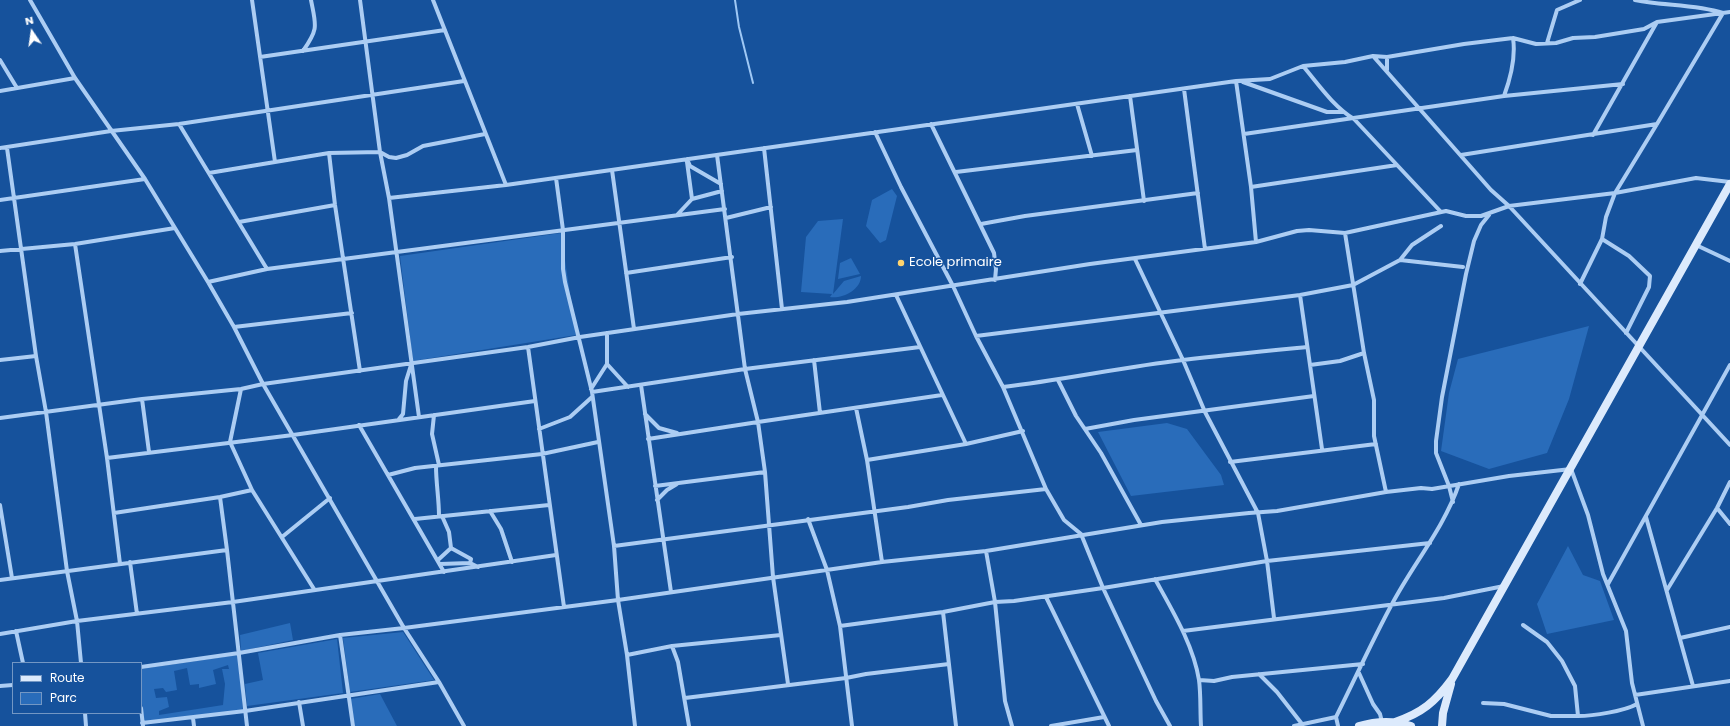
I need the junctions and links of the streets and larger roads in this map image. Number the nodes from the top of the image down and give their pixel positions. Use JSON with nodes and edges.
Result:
{"nodes":[{"id":1,"x":30,"y":0,"type":"edge"},
{"id":2,"x":252,"y":0,"type":"edge"},
{"id":3,"x":311,"y":0,"type":"edge"},
{"id":4,"x":360,"y":0,"type":"edge"},
{"id":5,"x":433,"y":0,"type":"edge"},
{"id":6,"x":1580,"y":0,"type":"edge"},
{"id":7,"x":1635,"y":0,"type":"edge"},
{"id":8,"x":1730,"y":12,"type":"edge"},
{"id":9,"x":1723,"y":13,"type":"junction"},
{"id":10,"x":1657,"y":22,"type":"junction"},
{"id":11,"x":444,"y":30,"type":"junction"},
{"id":12,"x":1513,"y":38,"type":"junction"},
{"id":13,"x":367,"y":42,"type":"junction"},
{"id":14,"x":1547,"y":43,"type":"junction"},
{"id":15,"x":303,"y":51,"type":"junction"},
{"id":16,"x":1373,"y":56,"type":"junction"},
{"id":17,"x":260,"y":57,"type":"junction"},
{"id":18,"x":1387,"y":57,"type":"junction"},
{"id":19,"x":0,"y":60,"type":"edge"},
{"id":20,"x":1303,"y":66,"type":"junction"},
{"id":21,"x":1387,"y":70,"type":"junction"},
{"id":22,"x":75,"y":78,"type":"junction"},
{"id":23,"x":464,"y":81,"type":"junction"},
{"id":24,"x":1238,"y":81,"type":"junction"},
{"id":25,"x":1623,"y":84,"type":"junction"},
{"id":26,"x":17,"y":88,"type":"junction"},
{"id":27,"x":1184,"y":89,"type":"junction"},
{"id":28,"x":0,"y":91,"type":"edge"},
{"id":29,"x":374,"y":95,"type":"junction"},
{"id":30,"x":1130,"y":96,"type":"junction"},
{"id":31,"x":1504,"y":96,"type":"junction"},
{"id":32,"x":1077,"y":104,"type":"junction"},
{"id":33,"x":1421,"y":109,"type":"junction"},
{"id":34,"x":267,"y":111,"type":"junction"},
{"id":35,"x":1343,"y":112,"type":"junction"},
{"id":36,"x":1354,"y":119,"type":"junction"},
{"id":37,"x":179,"y":124,"type":"junction"},
{"id":38,"x":932,"y":124,"type":"junction"},
{"id":39,"x":1657,"y":124,"type":"junction"},
{"id":40,"x":111,"y":131,"type":"junction"},
{"id":41,"x":875,"y":132,"type":"junction"},
{"id":42,"x":485,"y":134,"type":"junction"},
{"id":43,"x":1244,"y":134,"type":"junction"},
{"id":44,"x":1593,"y":135,"type":"junction"},
{"id":45,"x":0,"y":148,"type":"edge"},
{"id":46,"x":7,"y":148,"type":"junction"},
{"id":47,"x":764,"y":148,"type":"junction"},
{"id":48,"x":1137,"y":150,"type":"junction"},
{"id":49,"x":380,"y":152,"type":"junction"},
{"id":50,"x":329,"y":153,"type":"junction"},
{"id":51,"x":717,"y":155,"type":"junction"},
{"id":52,"x":1461,"y":155,"type":"junction"},
{"id":53,"x":1092,"y":156,"type":"junction"},
{"id":54,"x":687,"y":159,"type":"junction"},
{"id":55,"x":275,"y":162,"type":"junction"},
{"id":56,"x":1397,"y":165,"type":"junction"},
{"id":57,"x":612,"y":170,"type":"junction"},
{"id":58,"x":956,"y":172,"type":"junction"},
{"id":59,"x":209,"y":173,"type":"junction"},
{"id":60,"x":556,"y":178,"type":"junction"},
{"id":61,"x":145,"y":179,"type":"junction"},
{"id":62,"x":1730,"y":183,"type":"edge"},
{"id":63,"x":721,"y":184,"type":"junction"},
{"id":64,"x":506,"y":185,"type":"junction"},
{"id":65,"x":1252,"y":187,"type":"junction"},
{"id":66,"x":722,"y":191,"type":"junction"},
{"id":67,"x":1198,"y":193,"type":"junction"},
{"id":68,"x":1615,"y":193,"type":"junction"},
{"id":69,"x":14,"y":198,"type":"junction"},
{"id":70,"x":390,"y":198,"type":"junction"},
{"id":71,"x":692,"y":199,"type":"junction"},
{"id":72,"x":0,"y":200,"type":"edge"},
{"id":73,"x":1144,"y":201,"type":"junction"},
{"id":74,"x":335,"y":205,"type":"junction"},
{"id":75,"x":1509,"y":206,"type":"junction"},
{"id":76,"x":772,"y":207,"type":"junction"},
{"id":77,"x":725,"y":209,"type":"junction"},
{"id":78,"x":1441,"y":212,"type":"junction"},
{"id":79,"x":1489,"y":214,"type":"junction"},
{"id":80,"x":677,"y":215,"type":"junction"},
{"id":81,"x":726,"y":218,"type":"junction"},
{"id":82,"x":239,"y":222,"type":"junction"},
{"id":83,"x":619,"y":222,"type":"junction"},
{"id":84,"x":981,"y":224,"type":"junction"},
{"id":85,"x":1441,"y":226,"type":"dead end"},
{"id":86,"x":175,"y":228,"type":"junction"},
{"id":87,"x":564,"y":230,"type":"junction"},
{"id":88,"x":1344,"y":232,"type":"junction"},
{"id":89,"x":1602,"y":239,"type":"junction"},
{"id":90,"x":1256,"y":242,"type":"junction"},
{"id":91,"x":75,"y":244,"type":"junction"},
{"id":92,"x":1696,"y":245,"type":"junction"},
{"id":93,"x":20,"y":249,"type":"junction"},
{"id":94,"x":1205,"y":249,"type":"junction"},
{"id":95,"x":0,"y":251,"type":"edge"},
{"id":96,"x":396,"y":252,"type":"junction"},
{"id":97,"x":732,"y":258,"type":"junction"},
{"id":98,"x":343,"y":259,"type":"junction"},
{"id":99,"x":1135,"y":259,"type":"junction"},
{"id":100,"x":1400,"y":260,"type":"junction"},
{"id":101,"x":1730,"y":261,"type":"edge"},
{"id":102,"x":1463,"y":267,"type":"dead end"},
{"id":103,"x":267,"y":269,"type":"junction"},
{"id":104,"x":626,"y":273,"type":"junction"},
{"id":105,"x":995,"y":280,"type":"junction"},
{"id":106,"x":208,"y":282,"type":"junction"},
{"id":107,"x":1580,"y":284,"type":"junction"},
{"id":108,"x":1353,"y":285,"type":"junction"},
{"id":109,"x":953,"y":286,"type":"junction"},
{"id":110,"x":896,"y":295,"type":"junction"},
{"id":111,"x":1300,"y":295,"type":"junction"},
{"id":112,"x":782,"y":309,"type":"junction"},
{"id":113,"x":352,"y":312,"type":"junction"},
{"id":114,"x":1160,"y":312,"type":"junction"},
{"id":115,"x":738,"y":314,"type":"junction"},
{"id":116,"x":234,"y":327,"type":"junction"},
{"id":117,"x":634,"y":329,"type":"junction"},
{"id":118,"x":608,"y":333,"type":"junction"},
{"id":119,"x":1626,"y":333,"type":"junction"},
{"id":120,"x":976,"y":336,"type":"junction"},
{"id":121,"x":580,"y":337,"type":"junction"},
{"id":122,"x":1638,"y":346,"type":"junction"},
{"id":123,"x":528,"y":347,"type":"junction"},
{"id":124,"x":920,"y":347,"type":"junction"},
{"id":125,"x":1307,"y":347,"type":"junction"},
{"id":126,"x":1364,"y":353,"type":"junction"},
{"id":127,"x":36,"y":356,"type":"junction"},
{"id":128,"x":0,"y":360,"type":"edge"},
{"id":129,"x":814,"y":360,"type":"junction"},
{"id":130,"x":1183,"y":360,"type":"junction"},
{"id":131,"x":412,"y":363,"type":"junction"},
{"id":132,"x":607,"y":364,"type":"junction"},
{"id":133,"x":1310,"y":365,"type":"junction"},
{"id":134,"x":1730,"y":365,"type":"edge"},
{"id":135,"x":746,"y":369,"type":"junction"},
{"id":136,"x":360,"y":371,"type":"junction"},
{"id":137,"x":1058,"y":380,"type":"junction"},
{"id":138,"x":263,"y":384,"type":"junction"},
{"id":139,"x":641,"y":385,"type":"junction"},
{"id":140,"x":628,"y":387,"type":"junction"},
{"id":141,"x":1003,"y":387,"type":"junction"},
{"id":142,"x":241,"y":389,"type":"junction"},
{"id":143,"x":591,"y":391,"type":"junction"},
{"id":144,"x":942,"y":395,"type":"junction"},
{"id":145,"x":1314,"y":396,"type":"junction"},
{"id":146,"x":592,"y":398,"type":"junction"},
{"id":147,"x":142,"y":399,"type":"junction"},
{"id":148,"x":535,"y":401,"type":"junction"},
{"id":149,"x":99,"y":406,"type":"junction"},
{"id":150,"x":856,"y":408,"type":"junction"},
{"id":151,"x":46,"y":412,"type":"junction"},
{"id":152,"x":1205,"y":412,"type":"junction"},
{"id":153,"x":820,"y":413,"type":"junction"},
{"id":154,"x":644,"y":414,"type":"junction"},
{"id":155,"x":434,"y":415,"type":"junction"},
{"id":156,"x":1703,"y":416,"type":"junction"},
{"id":157,"x":419,"y":417,"type":"junction"},
{"id":158,"x":0,"y":418,"type":"edge"},
{"id":159,"x":398,"y":420,"type":"junction"},
{"id":160,"x":758,"y":422,"type":"junction"},
{"id":161,"x":359,"y":425,"type":"junction"},
{"id":162,"x":539,"y":429,"type":"junction"},
{"id":163,"x":1085,"y":429,"type":"junction"},
{"id":164,"x":1023,"y":431,"type":"junction"},
{"id":165,"x":293,"y":434,"type":"junction"},
{"id":166,"x":682,"y":434,"type":"junction"},
{"id":167,"x":648,"y":440,"type":"junction"},
{"id":168,"x":230,"y":442,"type":"junction"},
{"id":169,"x":598,"y":442,"type":"junction"},
{"id":170,"x":966,"y":444,"type":"junction"},
{"id":171,"x":1376,"y":444,"type":"junction"},
{"id":172,"x":1730,"y":445,"type":"edge"},
{"id":173,"x":1322,"y":449,"type":"junction"},
{"id":174,"x":148,"y":452,"type":"junction"},
{"id":175,"x":542,"y":454,"type":"junction"},
{"id":176,"x":107,"y":458,"type":"junction"},
{"id":177,"x":867,"y":460,"type":"junction"},
{"id":178,"x":1230,"y":462,"type":"junction"},
{"id":179,"x":437,"y":466,"type":"junction"},
{"id":180,"x":1571,"y":469,"type":"junction"},
{"id":181,"x":765,"y":472,"type":"junction"},
{"id":182,"x":388,"y":475,"type":"junction"},
{"id":183,"x":1730,"y":482,"type":"edge"},
{"id":184,"x":679,"y":483,"type":"junction"},
{"id":185,"x":1459,"y":484,"type":"junction"},
{"id":186,"x":655,"y":486,"type":"junction"},
{"id":187,"x":1449,"y":486,"type":"junction"},
{"id":188,"x":1046,"y":489,"type":"junction"},
{"id":189,"x":252,"y":490,"type":"junction"},
{"id":190,"x":1386,"y":492,"type":"junction"},
{"id":191,"x":220,"y":498,"type":"junction"},
{"id":192,"x":330,"y":498,"type":"junction"},
{"id":193,"x":657,"y":500,"type":"junction"},
{"id":194,"x":1453,"y":502,"type":"junction"},
{"id":195,"x":0,"y":505,"type":"edge"},
{"id":196,"x":549,"y":505,"type":"junction"},
{"id":197,"x":1717,"y":508,"type":"junction"},
{"id":198,"x":490,"y":511,"type":"junction"},
{"id":199,"x":873,"y":511,"type":"junction"},
{"id":200,"x":114,"y":513,"type":"junction"},
{"id":201,"x":1258,"y":513,"type":"junction"},
{"id":202,"x":440,"y":516,"type":"junction"},
{"id":203,"x":1646,"y":517,"type":"junction"},
{"id":204,"x":414,"y":519,"type":"junction"},
{"id":205,"x":808,"y":519,"type":"junction"},
{"id":206,"x":1730,"y":524,"type":"edge"},
{"id":207,"x":770,"y":525,"type":"junction"},
{"id":208,"x":1141,"y":525,"type":"junction"},
{"id":209,"x":1,"y":527,"type":"edge"},
{"id":210,"x":1081,"y":534,"type":"junction"},
{"id":211,"x":282,"y":537,"type":"junction"},
{"id":212,"x":663,"y":540,"type":"junction"},
{"id":213,"x":1430,"y":543,"type":"junction"},
{"id":214,"x":614,"y":546,"type":"junction"},
{"id":215,"x":451,"y":548,"type":"junction"},
{"id":216,"x":227,"y":550,"type":"junction"},
{"id":217,"x":986,"y":551,"type":"junction"},
{"id":218,"x":556,"y":555,"type":"junction"},
{"id":219,"x":130,"y":562,"type":"junction"},
{"id":220,"x":439,"y":562,"type":"junction"},
{"id":221,"x":512,"y":562,"type":"junction"},
{"id":222,"x":882,"y":562,"type":"junction"},
{"id":223,"x":1267,"y":562,"type":"junction"},
{"id":224,"x":470,"y":563,"type":"junction"},
{"id":225,"x":120,"y":564,"type":"junction"},
{"id":226,"x":478,"y":567,"type":"junction"},
{"id":227,"x":827,"y":570,"type":"junction"},
{"id":228,"x":67,"y":571,"type":"junction"},
{"id":229,"x":444,"y":572,"type":"junction"},
{"id":230,"x":773,"y":577,"type":"junction"},
{"id":231,"x":12,"y":578,"type":"junction"},
{"id":232,"x":1155,"y":579,"type":"junction"},
{"id":233,"x":0,"y":580,"type":"edge"},
{"id":234,"x":378,"y":581,"type":"junction"},
{"id":235,"x":1608,"y":584,"type":"junction"},
{"id":236,"x":1504,"y":586,"type":"junction"},
{"id":237,"x":1103,"y":588,"type":"junction"},
{"id":238,"x":314,"y":589,"type":"junction"},
{"id":239,"x":1667,"y":590,"type":"junction"},
{"id":240,"x":671,"y":592,"type":"junction"},
{"id":241,"x":1046,"y":597,"type":"junction"},
{"id":242,"x":618,"y":600,"type":"junction"},
{"id":243,"x":233,"y":602,"type":"junction"},
{"id":244,"x":995,"y":602,"type":"junction"},
{"id":245,"x":1392,"y":603,"type":"junction"},
{"id":246,"x":564,"y":607,"type":"junction"},
{"id":247,"x":944,"y":612,"type":"junction"},
{"id":248,"x":137,"y":614,"type":"junction"},
{"id":249,"x":1274,"y":618,"type":"junction"},
{"id":250,"x":77,"y":621,"type":"junction"},
{"id":251,"x":1523,"y":625,"type":"dead end"},
{"id":252,"x":840,"y":626,"type":"junction"},
{"id":253,"x":1730,"y":627,"type":"edge"},
{"id":254,"x":404,"y":628,"type":"junction"},
{"id":255,"x":16,"y":631,"type":"junction"},
{"id":256,"x":1183,"y":631,"type":"junction"},
{"id":257,"x":0,"y":634,"type":"edge"},
{"id":258,"x":340,"y":635,"type":"junction"},
{"id":259,"x":781,"y":635,"type":"junction"},
{"id":260,"x":1680,"y":638,"type":"junction"},
{"id":261,"x":672,"y":646,"type":"junction"},
{"id":262,"x":239,"y":653,"type":"junction"},
{"id":263,"x":627,"y":655,"type":"junction"},
{"id":264,"x":23,"y":662,"type":"edge"},
{"id":265,"x":81,"y":662,"type":"edge"},
{"id":266,"x":949,"y":664,"type":"junction"},
{"id":267,"x":1363,"y":664,"type":"junction"},
{"id":268,"x":142,"y":667,"type":"edge"},
{"id":269,"x":1358,"y":673,"type":"junction"},
{"id":270,"x":1259,"y":674,"type":"junction"},
{"id":271,"x":846,"y":678,"type":"junction"},
{"id":272,"x":1452,"y":679,"type":"junction"},
{"id":273,"x":1199,"y":680,"type":"junction"},
{"id":274,"x":1730,"y":681,"type":"edge"},
{"id":275,"x":439,"y":682,"type":"junction"},
{"id":276,"x":12,"y":684,"type":"edge"},
{"id":277,"x":788,"y":684,"type":"junction"},
{"id":278,"x":0,"y":686,"type":"edge"},
{"id":279,"x":1693,"y":686,"type":"junction"},
{"id":280,"x":348,"y":695,"type":"junction"},
{"id":281,"x":1635,"y":695,"type":"junction"},
{"id":282,"x":685,"y":698,"type":"junction"},
{"id":283,"x":300,"y":702,"type":"junction"},
{"id":284,"x":1484,"y":703,"type":"dead end"},
{"id":285,"x":1638,"y":704,"type":"junction"},
{"id":286,"x":245,"y":711,"type":"junction"},
{"id":287,"x":85,"y":714,"type":"edge"},
{"id":288,"x":142,"y":714,"type":"edge"},
{"id":289,"x":1336,"y":716,"type":"junction"},
{"id":290,"x":1578,"y":716,"type":"junction"},
{"id":291,"x":1104,"y":717,"type":"junction"},
{"id":292,"x":193,"y":718,"type":"junction"},
{"id":293,"x":1382,"y":722,"type":"junction"},
{"id":294,"x":1395,"y":722,"type":"junction"},
{"id":295,"x":1302,"y":724,"type":"junction"},
{"id":296,"x":143,"y":725,"type":"edge"},
{"id":297,"x":86,"y":726,"type":"edge"},
{"id":298,"x":194,"y":726,"type":"edge"},
{"id":299,"x":247,"y":726,"type":"edge"},
{"id":300,"x":303,"y":726,"type":"edge"},
{"id":301,"x":353,"y":726,"type":"edge"},
{"id":302,"x":464,"y":726,"type":"edge"},
{"id":303,"x":635,"y":726,"type":"edge"},
{"id":304,"x":689,"y":726,"type":"edge"},
{"id":305,"x":852,"y":726,"type":"edge"},
{"id":306,"x":956,"y":726,"type":"edge"},
{"id":307,"x":1012,"y":726,"type":"edge"},
{"id":308,"x":1051,"y":726,"type":"edge"},
{"id":309,"x":1109,"y":726,"type":"edge"},
{"id":310,"x":1170,"y":726,"type":"edge"},
{"id":311,"x":1201,"y":726,"type":"edge"},
{"id":312,"x":1294,"y":726,"type":"edge"},
{"id":313,"x":1338,"y":726,"type":"edge"},
{"id":314,"x":1359,"y":726,"type":"edge"},
{"id":315,"x":1411,"y":726,"type":"edge"},
{"id":316,"x":1442,"y":726,"type":"edge"},
{"id":317,"x":1643,"y":726,"type":"edge"}],
"edges":[{"from":1,"to":22,"type":"street"},
{"from":2,"to":17,"type":"street"},
{"from":3,"to":15,"type":"street"},
{"from":4,"to":13,"type":"street"},
{"from":5,"to":11,"type":"street"},
{"from":6,"to":14,"type":"street"},
{"from":7,"to":9,"type":"street"},
{"from":8,"to":9,"type":"street"},
{"from":9,"to":10,"type":"street"},
{"from":9,"to":39,"type":"street"},
{"from":10,"to":14,"type":"street"},
{"from":10,"to":25,"type":"street"},
{"from":11,"to":13,"type":"street"},
{"from":11,"to":23,"type":"street"},
{"from":12,"to":14,"type":"street"},
{"from":12,"to":18,"type":"street"},
{"from":12,"to":31,"type":"street"},
{"from":13,"to":15,"type":"street"},
{"from":13,"to":29,"type":"street"},
{"from":15,"to":17,"type":"street"},
{"from":16,"to":18,"type":"street"},
{"from":16,"to":20,"type":"street"},
{"from":16,"to":21,"type":"street"},
{"from":17,"to":34,"type":"street"},
{"from":18,"to":21,"type":"street"},
{"from":19,"to":26,"type":"street"},
{"from":20,"to":24,"type":"street"},
{"from":20,"to":35,"type":"street"},
{"from":21,"to":33,"type":"street"},
{"from":22,"to":26,"type":"street"},
{"from":22,"to":40,"type":"street"},
{"from":23,"to":29,"type":"street"},
{"from":23,"to":42,"type":"street"},
{"from":24,"to":27,"type":"street"},
{"from":24,"to":35,"type":"street"},
{"from":24,"to":43,"type":"street"},
{"from":25,"to":31,"type":"street"},
{"from":25,"to":44,"type":"street"},
{"from":26,"to":28,"type":"street"},
{"from":27,"to":30,"type":"street"},
{"from":27,"to":67,"type":"street"},
{"from":29,"to":34,"type":"street"},
{"from":29,"to":49,"type":"street"},
{"from":30,"to":32,"type":"street"},
{"from":30,"to":48,"type":"street"},
{"from":31,"to":33,"type":"street"},
{"from":32,"to":38,"type":"street"},
{"from":32,"to":53,"type":"street"},
{"from":33,"to":36,"type":"street"},
{"from":33,"to":52,"type":"street"},
{"from":34,"to":37,"type":"street"},
{"from":34,"to":55,"type":"street"},
{"from":35,"to":36,"type":"street"},
{"from":36,"to":43,"type":"street"},
{"from":36,"to":56,"type":"street"},
{"from":37,"to":40,"type":"street"},
{"from":37,"to":59,"type":"street"},
{"from":38,"to":41,"type":"street"},
{"from":38,"to":58,"type":"street"},
{"from":39,"to":44,"type":"street"},
{"from":39,"to":68,"type":"street"},
{"from":40,"to":46,"type":"street"},
{"from":40,"to":61,"type":"street"},
{"from":41,"to":47,"type":"street"},
{"from":41,"to":109,"type":"street"},
{"from":42,"to":49,"type":"street"},
{"from":42,"to":64,"type":"street"},
{"from":43,"to":65,"type":"street"},
{"from":44,"to":52,"type":"street"},
{"from":45,"to":46,"type":"street"},
{"from":46,"to":69,"type":"street"},
{"from":47,"to":51,"type":"street"},
{"from":47,"to":76,"type":"street"},
{"from":48,"to":53,"type":"street"},
{"from":48,"to":73,"type":"street"},
{"from":49,"to":50,"type":"street"},
{"from":49,"to":70,"type":"street"},
{"from":50,"to":55,"type":"street"},
{"from":50,"to":74,"type":"street"},
{"from":51,"to":54,"type":"street"},
{"from":51,"to":63,"type":"street"},
{"from":52,"to":75,"type":"street"},
{"from":53,"to":58,"type":"street"},
{"from":54,"to":57,"type":"street"},
{"from":54,"to":63,"type":"street"},
{"from":54,"to":71,"type":"street"},
{"from":55,"to":59,"type":"street"},
{"from":56,"to":65,"type":"street"},
{"from":56,"to":78,"type":"street"},
{"from":57,"to":60,"type":"street"},
{"from":57,"to":83,"type":"street"},
{"from":58,"to":84,"type":"street"},
{"from":59,"to":82,"type":"street"},
{"from":60,"to":64,"type":"street"},
{"from":60,"to":87,"type":"street"},
{"from":61,"to":69,"type":"street"},
{"from":61,"to":86,"type":"street"},
{"from":62,"to":68,"type":"street"},
{"from":62,"to":92,"type":"street"},
{"from":63,"to":66,"type":"street"},
{"from":64,"to":70,"type":"street"},
{"from":65,"to":90,"type":"street"},
{"from":66,"to":71,"type":"street"},
{"from":66,"to":77,"type":"street"},
{"from":67,"to":73,"type":"street"},
{"from":67,"to":94,"type":"street"},
{"from":68,"to":75,"type":"street"},
{"from":68,"to":89,"type":"street"},
{"from":69,"to":72,"type":"street"},
{"from":69,"to":93,"type":"street"},
{"from":70,"to":96,"type":"street"},
{"from":71,"to":80,"type":"street"},
{"from":73,"to":84,"type":"street"},
{"from":74,"to":82,"type":"street"},
{"from":74,"to":98,"type":"street"},
{"from":75,"to":79,"type":"street"},
{"from":75,"to":107,"type":"street"},
{"from":76,"to":81,"type":"street"},
{"from":76,"to":112,"type":"street"},
{"from":77,"to":80,"type":"street"},
{"from":77,"to":81,"type":"street"},
{"from":78,"to":79,"type":"street"},
{"from":78,"to":88,"type":"street"},
{"from":79,"to":187,"type":"street"},
{"from":80,"to":83,"type":"street"},
{"from":81,"to":97,"type":"street"},
{"from":82,"to":103,"type":"street"},
{"from":83,"to":87,"type":"street"},
{"from":83,"to":104,"type":"street"},
{"from":84,"to":105,"type":"street"},
{"from":85,"to":100,"type":"street"},
{"from":86,"to":91,"type":"street"},
{"from":86,"to":106,"type":"street"},
{"from":87,"to":96,"type":"street"},
{"from":87,"to":121,"type":"street"},
{"from":88,"to":90,"type":"street"},
{"from":88,"to":108,"type":"street"},
{"from":89,"to":107,"type":"street"},
{"from":89,"to":119,"type":"street"},
{"from":90,"to":94,"type":"street"},
{"from":91,"to":93,"type":"street"},
{"from":91,"to":149,"type":"street"},
{"from":92,"to":101,"type":"street"},
{"from":92,"to":122,"type":"street"},
{"from":93,"to":95,"type":"street"},
{"from":93,"to":127,"type":"street"},
{"from":94,"to":99,"type":"street"},
{"from":96,"to":98,"type":"street"},
{"from":96,"to":131,"type":"street"},
{"from":97,"to":104,"type":"street"},
{"from":97,"to":115,"type":"street"},
{"from":98,"to":103,"type":"street"},
{"from":98,"to":113,"type":"street"},
{"from":99,"to":105,"type":"street"},
{"from":99,"to":114,"type":"street"},
{"from":100,"to":102,"type":"street"},
{"from":100,"to":108,"type":"street"},
{"from":103,"to":106,"type":"street"},
{"from":104,"to":117,"type":"street"},
{"from":105,"to":109,"type":"street"},
{"from":106,"to":116,"type":"street"},
{"from":107,"to":119,"type":"street"},
{"from":108,"to":111,"type":"street"},
{"from":108,"to":126,"type":"street"},
{"from":109,"to":110,"type":"street"},
{"from":109,"to":120,"type":"street"},
{"from":110,"to":112,"type":"street"},
{"from":110,"to":124,"type":"street"},
{"from":111,"to":114,"type":"street"},
{"from":111,"to":125,"type":"street"},
{"from":112,"to":115,"type":"street"},
{"from":113,"to":116,"type":"street"},
{"from":113,"to":136,"type":"street"},
{"from":114,"to":120,"type":"street"},
{"from":114,"to":130,"type":"street"},
{"from":115,"to":117,"type":"street"},
{"from":115,"to":135,"type":"street"},
{"from":116,"to":138,"type":"street"},
{"from":117,"to":118,"type":"street"},
{"from":118,"to":121,"type":"street"},
{"from":118,"to":132,"type":"street"},
{"from":119,"to":122,"type":"street"},
{"from":120,"to":141,"type":"street"},
{"from":121,"to":123,"type":"street"},
{"from":121,"to":143,"type":"street"},
{"from":122,"to":156,"type":"street"},
{"from":122,"to":180,"type":"street"},
{"from":123,"to":131,"type":"street"},
{"from":123,"to":148,"type":"street"},
{"from":124,"to":129,"type":"street"},
{"from":124,"to":144,"type":"street"},
{"from":125,"to":130,"type":"street"},
{"from":125,"to":133,"type":"street"},
{"from":126,"to":133,"type":"street"},
{"from":126,"to":171,"type":"street"},
{"from":127,"to":128,"type":"street"},
{"from":127,"to":151,"type":"street"},
{"from":129,"to":135,"type":"street"},
{"from":129,"to":153,"type":"street"},
{"from":130,"to":137,"type":"street"},
{"from":130,"to":152,"type":"street"},
{"from":131,"to":136,"type":"street"},
{"from":131,"to":157,"type":"street"},
{"from":131,"to":159,"type":"street"},
{"from":132,"to":140,"type":"street"},
{"from":132,"to":143,"type":"street"},
{"from":133,"to":145,"type":"street"},
{"from":134,"to":156,"type":"street"},
{"from":135,"to":139,"type":"street"},
{"from":135,"to":160,"type":"street"},
{"from":136,"to":138,"type":"street"},
{"from":137,"to":141,"type":"street"},
{"from":137,"to":163,"type":"street"},
{"from":138,"to":142,"type":"street"},
{"from":138,"to":165,"type":"street"},
{"from":139,"to":140,"type":"street"},
{"from":139,"to":154,"type":"street"},
{"from":140,"to":143,"type":"street"},
{"from":141,"to":164,"type":"street"},
{"from":142,"to":147,"type":"street"},
{"from":142,"to":168,"type":"street"},
{"from":143,"to":146,"type":"street"},
{"from":144,"to":150,"type":"street"},
{"from":144,"to":170,"type":"street"},
{"from":145,"to":152,"type":"street"},
{"from":145,"to":173,"type":"street"},
{"from":146,"to":162,"type":"street"},
{"from":146,"to":169,"type":"street"},
{"from":147,"to":149,"type":"street"},
{"from":147,"to":174,"type":"street"},
{"from":148,"to":155,"type":"street"},
{"from":148,"to":162,"type":"street"},
{"from":149,"to":151,"type":"street"},
{"from":149,"to":176,"type":"street"},
{"from":150,"to":153,"type":"street"},
{"from":150,"to":177,"type":"street"},
{"from":151,"to":158,"type":"street"},
{"from":151,"to":228,"type":"street"},
{"from":152,"to":163,"type":"street"},
{"from":152,"to":178,"type":"street"},
{"from":153,"to":160,"type":"street"},
{"from":154,"to":166,"type":"street"},
{"from":154,"to":167,"type":"street"},
{"from":155,"to":157,"type":"street"},
{"from":155,"to":179,"type":"street"},
{"from":156,"to":172,"type":"street"},
{"from":156,"to":203,"type":"street"},
{"from":157,"to":159,"type":"street"},
{"from":159,"to":161,"type":"street"},
{"from":160,"to":166,"type":"street"},
{"from":160,"to":181,"type":"street"},
{"from":161,"to":165,"type":"street"},
{"from":161,"to":182,"type":"street"},
{"from":162,"to":175,"type":"street"},
{"from":163,"to":208,"type":"street"},
{"from":164,"to":170,"type":"street"},
{"from":164,"to":188,"type":"street"},
{"from":165,"to":168,"type":"street"},
{"from":165,"to":192,"type":"street"},
{"from":166,"to":167,"type":"street"},
{"from":167,"to":186,"type":"street"},
{"from":168,"to":174,"type":"street"},
{"from":168,"to":189,"type":"street"},
{"from":169,"to":175,"type":"street"},
{"from":169,"to":214,"type":"street"},
{"from":170,"to":177,"type":"street"},
{"from":171,"to":173,"type":"street"},
{"from":171,"to":190,"type":"street"},
{"from":173,"to":178,"type":"street"},
{"from":174,"to":176,"type":"street"},
{"from":175,"to":179,"type":"street"},
{"from":175,"to":196,"type":"street"},
{"from":176,"to":200,"type":"street"},
{"from":177,"to":199,"type":"street"},
{"from":178,"to":201,"type":"street"},
{"from":179,"to":182,"type":"street"},
{"from":179,"to":202,"type":"street"},
{"from":180,"to":185,"type":"street"},
{"from":180,"to":235,"type":"street"},
{"from":180,"to":236,"type":"street"},
{"from":181,"to":184,"type":"street"},
{"from":181,"to":207,"type":"street"},
{"from":182,"to":204,"type":"street"},
{"from":183,"to":197,"type":"street"},
{"from":184,"to":186,"type":"street"},
{"from":184,"to":193,"type":"street"},
{"from":185,"to":187,"type":"street"},
{"from":185,"to":194,"type":"street"},
{"from":186,"to":193,"type":"street"},
{"from":187,"to":190,"type":"street"},
{"from":187,"to":194,"type":"street"},
{"from":188,"to":199,"type":"street"},
{"from":188,"to":210,"type":"street"},
{"from":189,"to":191,"type":"street"},
{"from":189,"to":211,"type":"street"},
{"from":190,"to":201,"type":"street"},
{"from":191,"to":200,"type":"street"},
{"from":191,"to":216,"type":"street"},
{"from":192,"to":211,"type":"street"},
{"from":192,"to":234,"type":"street"},
{"from":193,"to":212,"type":"street"},
{"from":194,"to":213,"type":"street"},
{"from":195,"to":209,"type":"street"},
{"from":196,"to":198,"type":"street"},
{"from":196,"to":218,"type":"street"},
{"from":197,"to":206,"type":"street"},
{"from":197,"to":239,"type":"street"},
{"from":198,"to":202,"type":"street"},
{"from":198,"to":221,"type":"street"},
{"from":199,"to":205,"type":"street"},
{"from":199,"to":222,"type":"street"},
{"from":200,"to":225,"type":"street"},
{"from":201,"to":208,"type":"street"},
{"from":201,"to":223,"type":"street"},
{"from":202,"to":204,"type":"street"},
{"from":202,"to":215,"type":"street"},
{"from":203,"to":235,"type":"street"},
{"from":203,"to":239,"type":"street"},
{"from":204,"to":220,"type":"street"},
{"from":205,"to":207,"type":"street"},
{"from":205,"to":227,"type":"street"},
{"from":207,"to":212,"type":"street"},
{"from":207,"to":230,"type":"street"},
{"from":208,"to":210,"type":"street"},
{"from":209,"to":231,"type":"street"},
{"from":210,"to":217,"type":"street"},
{"from":210,"to":237,"type":"street"},
{"from":211,"to":238,"type":"street"},
{"from":212,"to":214,"type":"street"},
{"from":212,"to":240,"type":"street"},
{"from":213,"to":223,"type":"street"},
{"from":213,"to":245,"type":"street"},
{"from":214,"to":242,"type":"street"},
{"from":215,"to":220,"type":"street"},
{"from":215,"to":224,"type":"street"},
{"from":216,"to":219,"type":"street"},
{"from":216,"to":243,"type":"street"},
{"from":217,"to":222,"type":"street"},
{"from":217,"to":244,"type":"street"},
{"from":218,"to":221,"type":"street"},
{"from":218,"to":246,"type":"street"},
{"from":219,"to":225,"type":"street"},
{"from":219,"to":248,"type":"street"},
{"from":220,"to":224,"type":"street"},
{"from":220,"to":229,"type":"street"},
{"from":221,"to":226,"type":"street"},
{"from":222,"to":227,"type":"street"},
{"from":223,"to":232,"type":"street"},
{"from":223,"to":249,"type":"street"},
{"from":224,"to":226,"type":"street"},
{"from":225,"to":228,"type":"street"},
{"from":226,"to":229,"type":"street"},
{"from":227,"to":230,"type":"street"},
{"from":227,"to":252,"type":"street"},
{"from":228,"to":231,"type":"street"},
{"from":228,"to":250,"type":"street"},
{"from":229,"to":234,"type":"street"},
{"from":230,"to":240,"type":"street"},
{"from":230,"to":259,"type":"street"},
{"from":231,"to":233,"type":"street"},
{"from":232,"to":237,"type":"street"},
{"from":232,"to":256,"type":"street"},
{"from":234,"to":238,"type":"street"},
{"from":234,"to":254,"type":"street"},
{"from":235,"to":281,"type":"street"},
{"from":236,"to":245,"type":"street"},
{"from":236,"to":272,"type":"street"},
{"from":237,"to":241,"type":"street"},
{"from":237,"to":310,"type":"street"},
{"from":238,"to":243,"type":"street"},
{"from":239,"to":260,"type":"street"},
{"from":240,"to":242,"type":"street"},
{"from":241,"to":244,"type":"street"},
{"from":241,"to":291,"type":"street"},
{"from":242,"to":246,"type":"street"},
{"from":242,"to":263,"type":"street"},
{"from":243,"to":248,"type":"street"},
{"from":243,"to":262,"type":"street"},
{"from":244,"to":247,"type":"street"},
{"from":244,"to":307,"type":"street"},
{"from":245,"to":249,"type":"street"},
{"from":245,"to":267,"type":"street"},
{"from":246,"to":254,"type":"street"},
{"from":247,"to":252,"type":"street"},
{"from":247,"to":266,"type":"street"},
{"from":248,"to":250,"type":"street"},
{"from":249,"to":256,"type":"street"},
{"from":250,"to":255,"type":"street"},
{"from":250,"to":265,"type":"street"},
{"from":251,"to":290,"type":"street"},
{"from":252,"to":271,"type":"street"},
{"from":253,"to":260,"type":"street"},
{"from":254,"to":258,"type":"street"},
{"from":254,"to":275,"type":"street"},
{"from":255,"to":257,"type":"street"},
{"from":255,"to":264,"type":"street"},
{"from":256,"to":273,"type":"street"},
{"from":258,"to":262,"type":"street"},
{"from":258,"to":280,"type":"street"},
{"from":259,"to":261,"type":"street"},
{"from":259,"to":277,"type":"street"},
{"from":260,"to":279,"type":"street"},
{"from":261,"to":263,"type":"street"},
{"from":261,"to":282,"type":"street"},
{"from":262,"to":268,"type":"street"},
{"from":262,"to":286,"type":"street"},
{"from":263,"to":303,"type":"street"},
{"from":266,"to":271,"type":"street"},
{"from":266,"to":306,"type":"street"},
{"from":267,"to":269,"type":"street"},
{"from":267,"to":270,"type":"street"},
{"from":269,"to":289,"type":"street"},
{"from":269,"to":293,"type":"street"},
{"from":270,"to":273,"type":"street"},
{"from":270,"to":295,"type":"street"},
{"from":271,"to":277,"type":"street"},
{"from":271,"to":305,"type":"street"},
{"from":272,"to":294,"type":"street"},
{"from":272,"to":316,"type":"street"},
{"from":273,"to":311,"type":"street"},
{"from":274,"to":279,"type":"street"},
{"from":275,"to":280,"type":"street"},
{"from":275,"to":302,"type":"street"},
{"from":276,"to":278,"type":"street"},
{"from":277,"to":282,"type":"street"},
{"from":279,"to":281,"type":"street"},
{"from":280,"to":283,"type":"street"},
{"from":280,"to":301,"type":"street"},
{"from":281,"to":285,"type":"street"},
{"from":282,"to":304,"type":"street"},
{"from":283,"to":286,"type":"street"},
{"from":283,"to":300,"type":"street"},
{"from":284,"to":290,"type":"street"},
{"from":285,"to":290,"type":"street"},
{"from":285,"to":317,"type":"street"},
{"from":286,"to":292,"type":"street"},
{"from":286,"to":299,"type":"street"},
{"from":287,"to":297,"type":"street"},
{"from":288,"to":296,"type":"street"},
{"from":289,"to":295,"type":"street"},
{"from":289,"to":313,"type":"street"},
{"from":291,"to":308,"type":"street"},
{"from":291,"to":309,"type":"street"},
{"from":292,"to":296,"type":"street"},
{"from":292,"to":298,"type":"street"},
{"from":293,"to":294,"type":"street"},
{"from":293,"to":314,"type":"street"},
{"from":294,"to":315,"type":"street"},
{"from":295,"to":312,"type":"street"}]}
